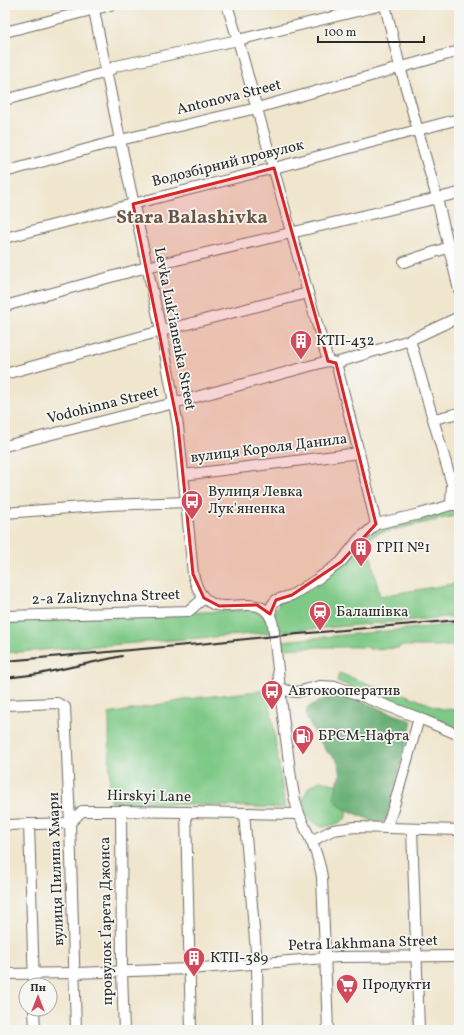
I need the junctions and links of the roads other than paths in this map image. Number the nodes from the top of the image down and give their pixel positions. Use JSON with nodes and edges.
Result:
{"nodes":[{"id":1,"x":111,"y":5,"type":"edge"},
{"id":2,"x":227,"y":5,"type":"edge"},
{"id":3,"x":383,"y":5,"type":"edge"},
{"id":4,"x":94,"y":7,"type":"edge"},
{"id":5,"x":5,"y":32,"type":"edge"},
{"id":6,"x":238,"y":40,"type":"junction"},
{"id":7,"x":459,"y":51,"type":"edge"},
{"id":8,"x":400,"y":67,"type":"junction"},
{"id":9,"x":107,"y":72,"type":"junction"},
{"id":10,"x":5,"y":100,"type":"edge"},
{"id":11,"x":257,"y":108,"type":"junction"},
{"id":12,"x":459,"y":119,"type":"edge"},
{"id":13,"x":418,"y":130,"type":"junction"},
{"id":14,"x":120,"y":140,"type":"junction"},
{"id":15,"x":274,"y":168,"type":"junction"},
{"id":16,"x":5,"y":172,"type":"edge"},
{"id":17,"x":459,"y":192,"type":"edge"},
{"id":18,"x":437,"y":198,"type":"junction"},
{"id":19,"x":133,"y":204,"type":"junction"},
{"id":20,"x":292,"y":233,"type":"junction"},
{"id":21,"x":5,"y":238,"type":"edge"},
{"id":22,"x":459,"y":244,"type":"edge"},
{"id":23,"x":448,"y":248,"type":"junction"},
{"id":24,"x":404,"y":262,"type":"dead end"},
{"id":25,"x":147,"y":267,"type":"junction"},
{"id":26,"x":459,"y":290,"type":"edge"},
{"id":27,"x":308,"y":293,"type":"junction"},
{"id":28,"x":5,"y":306,"type":"edge"},
{"id":29,"x":459,"y":317,"type":"edge"},
{"id":30,"x":161,"y":331,"type":"junction"},
{"id":31,"x":410,"y":340,"type":"junction"},
{"id":32,"x":332,"y":362,"type":"junction"},
{"id":33,"x":5,"y":374,"type":"edge"},
{"id":34,"x":174,"y":403,"type":"junction"},
{"id":35,"x":459,"y":412,"type":"edge"},
{"id":36,"x":434,"y":419,"type":"junction"},
{"id":37,"x":5,"y":446,"type":"edge"},
{"id":38,"x":359,"y":453,"type":"junction"},
{"id":39,"x":183,"y":475,"type":"junction"},
{"id":40,"x":186,"y":502,"type":"junction"},
{"id":41,"x":455,"y":505,"type":"edge"},
{"id":42,"x":5,"y":513,"type":"edge"},
{"id":43,"x":376,"y":524,"type":"junction"},
{"id":44,"x":201,"y":594,"type":"junction"},
{"id":45,"x":270,"y":614,"type":"junction"},
{"id":46,"x":5,"y":616,"type":"edge"},
{"id":47,"x":280,"y":688,"type":"junction"},
{"id":48,"x":5,"y":705,"type":"edge"},
{"id":49,"x":419,"y":718,"type":"junction"},
{"id":50,"x":459,"y":735,"type":"edge"},
{"id":51,"x":121,"y":811,"type":"junction"},
{"id":52,"x":186,"y":812,"type":"junction"},
{"id":53,"x":244,"y":813,"type":"junction"},
{"id":54,"x":298,"y":814,"type":"junction"},
{"id":55,"x":70,"y":823,"type":"junction"},
{"id":56,"x":29,"y":824,"type":"junction"},
{"id":57,"x":5,"y":825,"type":"edge"},
{"id":58,"x":386,"y":828,"type":"junction"},
{"id":59,"x":412,"y":829,"type":"junction"},
{"id":60,"x":459,"y":830,"type":"edge"},
{"id":61,"x":312,"y":843,"type":"junction"},
{"id":62,"x":416,"y":956,"type":"junction"},
{"id":63,"x":459,"y":956,"type":"edge"},
{"id":64,"x":326,"y":958,"type":"junction"},
{"id":65,"x":257,"y":963,"type":"junction"},
{"id":66,"x":189,"y":969,"type":"junction"},
{"id":67,"x":122,"y":972,"type":"junction"},
{"id":68,"x":75,"y":973,"type":"junction"},
{"id":69,"x":5,"y":974,"type":"edge"},
{"id":70,"x":33,"y":974,"type":"junction"},
{"id":71,"x":33,"y":977,"type":"edge"},
{"id":72,"x":34,"y":1017,"type":"edge"},
{"id":73,"x":35,"y":1030,"type":"edge"},
{"id":74,"x":76,"y":1030,"type":"edge"},
{"id":75,"x":124,"y":1030,"type":"edge"},
{"id":76,"x":191,"y":1030,"type":"edge"},
{"id":77,"x":258,"y":1030,"type":"edge"},
{"id":78,"x":328,"y":1030,"type":"edge"},
{"id":79,"x":419,"y":1030,"type":"edge"}],
"edges":[{"from":1,"to":4,"type":"street"},
{"from":2,"to":6,"type":"street"},
{"from":3,"to":6,"type":"street"},
{"from":3,"to":8,"type":"street"},
{"from":4,"to":5,"type":"street"},
{"from":4,"to":9,"type":"street","name":"Levka Lukʼianenka Street"},
{"from":6,"to":9,"type":"street"},
{"from":6,"to":11,"type":"street"},
{"from":7,"to":8,"type":"street","name":"Antonova Street"},
{"from":8,"to":11,"type":"street","name":"Antonova Street"},
{"from":8,"to":13,"type":"street"},
{"from":9,"to":10,"type":"street"},
{"from":9,"to":14,"type":"street","name":"Levka Lukʼianenka Street"},
{"from":11,"to":14,"type":"street","name":"Antonova Street"},
{"from":11,"to":15,"type":"street"},
{"from":12,"to":13,"type":"street","name":"Водозбірний провулок"},
{"from":13,"to":15,"type":"street","name":"Водозбірний провулок"},
{"from":13,"to":18,"type":"street"},
{"from":14,"to":16,"type":"street","name":"Antonova Street"},
{"from":14,"to":19,"type":"street","name":"Levka Lukʼianenka Street"},
{"from":15,"to":19,"type":"street","name":"Водозбірний провулок"},
{"from":15,"to":20,"type":"street"},
{"from":17,"to":18,"type":"street"},
{"from":18,"to":20,"type":"street"},
{"from":18,"to":23,"type":"street"},
{"from":19,"to":21,"type":"street","name":"Водозбірний провулок"},
{"from":19,"to":25,"type":"street","name":"Levka Lukʼianenka Street"},
{"from":20,"to":25,"type":"street"},
{"from":20,"to":27,"type":"street"},
{"from":22,"to":23,"type":"street"},
{"from":23,"to":24,"type":"street"},
{"from":23,"to":26,"type":"street"},
{"from":25,"to":28,"type":"street"},
{"from":25,"to":30,"type":"street","name":"Levka Lukʼianenka Street"},
{"from":27,"to":30,"type":"street"},
{"from":27,"to":32,"type":"street"},
{"from":29,"to":31,"type":"street","name":"Vodohinna Street"},
{"from":30,"to":33,"type":"street"},
{"from":30,"to":34,"type":"street","name":"Levka Lukʼianenka Street"},
{"from":31,"to":32,"type":"street","name":"Vodohinna Street"},
{"from":31,"to":36,"type":"street"},
{"from":32,"to":34,"type":"street","name":"Vodohinna Street"},
{"from":32,"to":38,"type":"street"},
{"from":34,"to":37,"type":"street","name":"Vodohinna Street"},
{"from":34,"to":39,"type":"street","name":"Levka Lukʼianenka Street"},
{"from":35,"to":36,"type":"street"},
{"from":36,"to":41,"type":"street"},
{"from":38,"to":39,"type":"street","name":"вулиця Короля Данила"},
{"from":38,"to":43,"type":"street"},
{"from":39,"to":40,"type":"street","name":"Levka Lukʼianenka Street"},
{"from":40,"to":42,"type":"street"},
{"from":40,"to":44,"type":"street","name":"Levka Lukʼianenka Street"},
{"from":41,"to":43,"type":"street"},
{"from":43,"to":45,"type":"street"},
{"from":44,"to":45,"type":"street"},
{"from":44,"to":46,"type":"street","name":"2-a Zaliznychna Street"},
{"from":45,"to":47,"type":"street"},
{"from":47,"to":49,"type":"street"},
{"from":47,"to":54,"type":"street"},
{"from":48,"to":55,"type":"street","name":"вулиця Пилипа Хмари"},
{"from":49,"to":50,"type":"street"},
{"from":49,"to":58,"type":"street"},
{"from":51,"to":52,"type":"street","name":"Hirskyi Lane"},
{"from":51,"to":55,"type":"street","name":"Hirskyi Lane"},
{"from":51,"to":67,"type":"street","name":"провулок Ґарета Джонса"},
{"from":52,"to":53,"type":"street","name":"Hirskyi Lane"},
{"from":52,"to":66,"type":"street"},
{"from":53,"to":54,"type":"street","name":"Hirskyi Lane"},
{"from":53,"to":65,"type":"street"},
{"from":54,"to":61,"type":"street"},
{"from":55,"to":56,"type":"street"},
{"from":55,"to":68,"type":"street","name":"вулиця Пилипа Хмари"},
{"from":56,"to":57,"type":"street"},
{"from":56,"to":70,"type":"street"},
{"from":58,"to":59,"type":"street"},
{"from":58,"to":61,"type":"street"},
{"from":59,"to":60,"type":"street"},
{"from":59,"to":62,"type":"street"},
{"from":61,"to":64,"type":"street"},
{"from":62,"to":63,"type":"street","name":"Petra Lakhmana Street"},
{"from":62,"to":64,"type":"street","name":"Petra Lakhmana Street"},
{"from":62,"to":79,"type":"street"},
{"from":64,"to":65,"type":"street","name":"Petra Lakhmana Street"},
{"from":64,"to":78,"type":"street"},
{"from":65,"to":66,"type":"street","name":"Petra Lakhmana Street"},
{"from":65,"to":77,"type":"street"},
{"from":66,"to":67,"type":"street","name":"Petra Lakhmana Street"},
{"from":66,"to":76,"type":"street"},
{"from":67,"to":68,"type":"street","name":"Petra Lakhmana Street"},
{"from":67,"to":75,"type":"street","name":"провулок Ґарета Джонса"},
{"from":68,"to":70,"type":"street","name":"Petra Lakhmana Street"},
{"from":68,"to":74,"type":"street","name":"вулиця Пилипа Хмари"},
{"from":69,"to":70,"type":"street","name":"Petra Lakhmana Street"},
{"from":70,"to":71,"type":"street"},
{"from":72,"to":73,"type":"street"}]}
